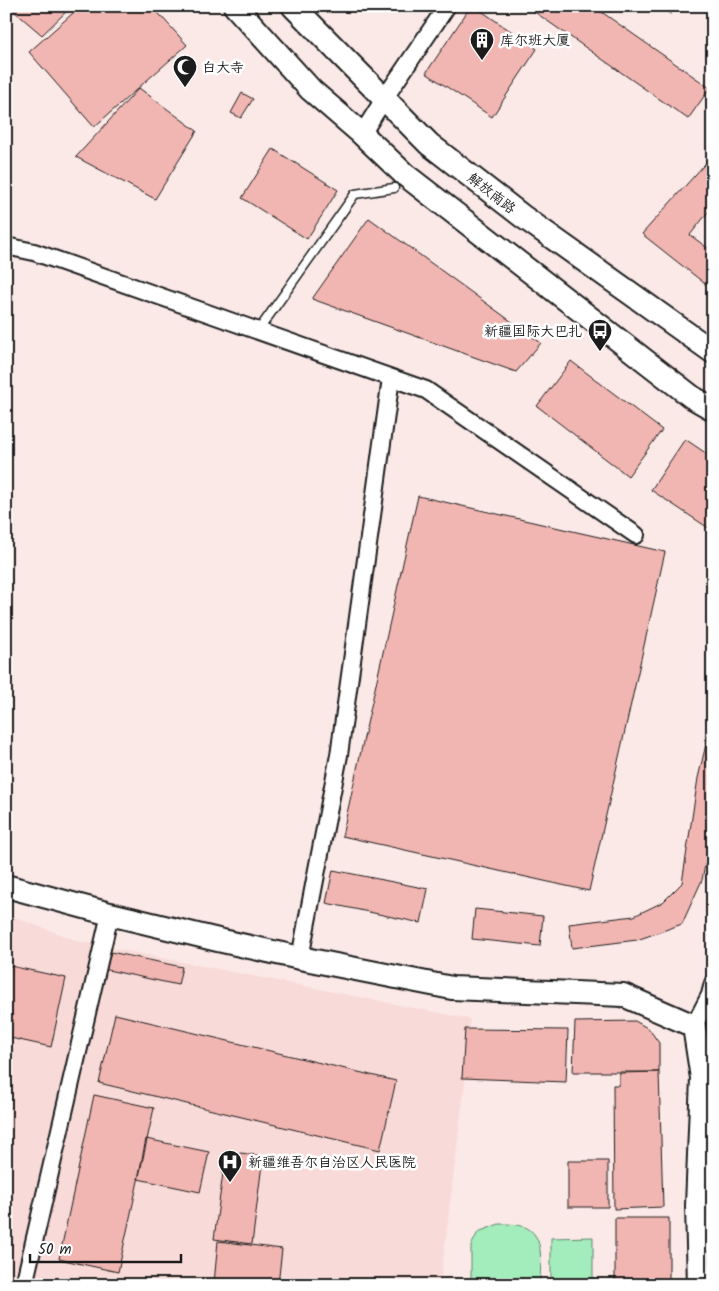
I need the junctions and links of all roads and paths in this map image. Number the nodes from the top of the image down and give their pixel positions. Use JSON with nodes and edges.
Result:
{"nodes":[{"id":1,"x":234,"y":6,"type":"edge"},
{"id":2,"x":293,"y":6,"type":"edge"},
{"id":3,"x":447,"y":6,"type":"edge"},
{"id":4,"x":384,"y":99,"type":"junction"},
{"id":5,"x":362,"y":134,"type":"junction"},
{"id":6,"x":394,"y":188,"type":"dead end"},
{"id":7,"x":6,"y":246,"type":"edge"},
{"id":8,"x":258,"y":331,"type":"junction"},
{"id":9,"x":713,"y":352,"type":"edge"},
{"id":10,"x":391,"y":378,"type":"junction"},
{"id":11,"x":713,"y":409,"type":"edge"},
{"id":12,"x":636,"y":535,"type":"dead end"},
{"id":13,"x":6,"y":886,"type":"edge"},
{"id":14,"x":110,"y":914,"type":"junction"},
{"id":15,"x":300,"y":958,"type":"junction"},
{"id":16,"x":713,"y":983,"type":"edge"},
{"id":17,"x":694,"y":1026,"type":"junction"},
{"id":18,"x":707,"y":1078,"type":"edge"},
{"id":19,"x":24,"y":1285,"type":"edge"},
{"id":20,"x":699,"y":1285,"type":"edge"}],
"edges":[{"from":1,"to":5,"type":"main road"},
{"from":2,"to":4,"type":"main road","name":"解放南路"},
{"from":3,"to":4,"type":"street"},
{"from":4,"to":5,"type":"street"},
{"from":4,"to":9,"type":"main road","name":"解放南路"},
{"from":5,"to":11,"type":"main road"},
{"from":6,"to":8,"type":"lane"},
{"from":7,"to":8,"type":"street"},
{"from":8,"to":10,"type":"street"},
{"from":10,"to":12,"type":"street"},
{"from":10,"to":15,"type":"street"},
{"from":13,"to":14,"type":"main road"},
{"from":14,"to":15,"type":"main road"},
{"from":14,"to":19,"type":"street"},
{"from":15,"to":17,"type":"main road"},
{"from":16,"to":17,"type":"street"},
{"from":17,"to":18,"type":"main road"},
{"from":18,"to":20,"type":"main road"}]}
